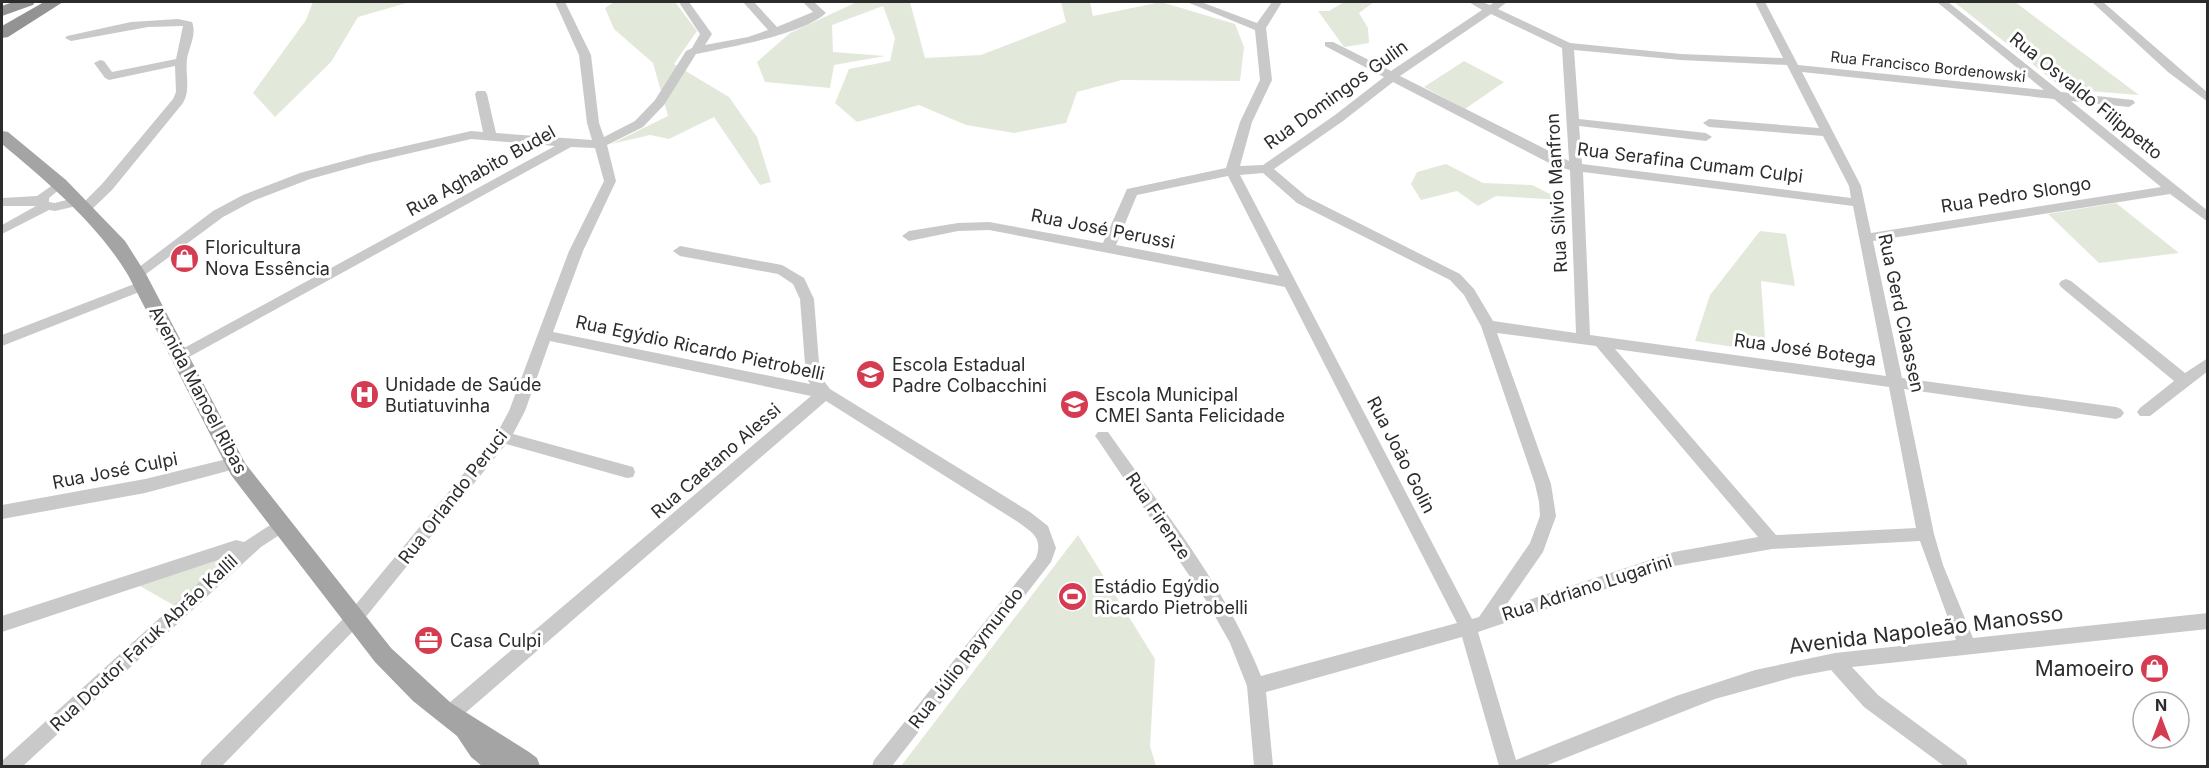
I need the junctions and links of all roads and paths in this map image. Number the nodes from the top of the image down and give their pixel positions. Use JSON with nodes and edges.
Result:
{"nodes":[{"id":1,"x":27,"y":2,"type":"edge"},
{"id":2,"x":55,"y":2,"type":"edge"},
{"id":3,"x":560,"y":2,"type":"edge"},
{"id":4,"x":748,"y":2,"type":"edge"},
{"id":5,"x":808,"y":2,"type":"edge"},
{"id":6,"x":1192,"y":2,"type":"edge"},
{"id":7,"x":1276,"y":2,"type":"edge"},
{"id":8,"x":1474,"y":2,"type":"edge"},
{"id":9,"x":1502,"y":2,"type":"edge"},
{"id":10,"x":1760,"y":2,"type":"edge"},
{"id":11,"x":1942,"y":2,"type":"edge"},
{"id":12,"x":2097,"y":2,"type":"edge"},
{"id":13,"x":685,"y":4,"type":"dead end"},
{"id":14,"x":1491,"y":10,"type":"junction"},
{"id":15,"x":2,"y":11,"type":"edge"},
{"id":16,"x":1260,"y":28,"type":"junction"},
{"id":17,"x":775,"y":32,"type":"junction"},
{"id":18,"x":2,"y":33,"type":"edge"},
{"id":19,"x":71,"y":38,"type":"dead end"},
{"id":20,"x":1329,"y":44,"type":"dead end"},
{"id":21,"x":1568,"y":46,"type":"junction"},
{"id":22,"x":696,"y":50,"type":"junction"},
{"id":23,"x":181,"y":61,"type":"junction"},
{"id":24,"x":100,"y":63,"type":"dead end"},
{"id":25,"x":1793,"y":65,"type":"junction"},
{"id":26,"x":1393,"y":77,"type":"junction"},
{"id":27,"x":481,"y":94,"type":"dead end"},
{"id":28,"x":2058,"y":96,"type":"junction"},
{"id":29,"x":2208,"y":99,"type":"edge"},
{"id":30,"x":2129,"y":103,"type":"dead end"},
{"id":31,"x":1573,"y":122,"type":"junction"},
{"id":32,"x":1709,"y":123,"type":"dead end"},
{"id":33,"x":1828,"y":133,"type":"junction"},
{"id":34,"x":490,"y":135,"type":"junction"},
{"id":35,"x":2,"y":136,"type":"edge"},
{"id":36,"x":1706,"y":137,"type":"dead end"},
{"id":37,"x":569,"y":143,"type":"junction"},
{"id":38,"x":599,"y":144,"type":"junction"},
{"id":39,"x":1576,"y":168,"type":"junction"},
{"id":40,"x":1266,"y":169,"type":"junction"},
{"id":41,"x":1232,"y":171,"type":"junction"},
{"id":42,"x":60,"y":184,"type":"junction"},
{"id":43,"x":2172,"y":189,"type":"junction"},
{"id":44,"x":2,"y":202,"type":"edge"},
{"id":45,"x":43,"y":203,"type":"junction"},
{"id":46,"x":1859,"y":203,"type":"junction"},
{"id":47,"x":82,"y":204,"type":"junction"},
{"id":48,"x":2208,"y":218,"type":"edge"},
{"id":49,"x":2,"y":230,"type":"edge"},
{"id":50,"x":909,"y":236,"type":"dead end"},
{"id":51,"x":1866,"y":238,"type":"junction"},
{"id":52,"x":1108,"y":248,"type":"junction"},
{"id":53,"x":680,"y":251,"type":"dead end"},
{"id":54,"x":140,"y":280,"type":"junction"},
{"id":55,"x":1290,"y":283,"type":"junction"},
{"id":56,"x":2066,"y":284,"type":"dead end"},
{"id":57,"x":1488,"y":326,"type":"junction"},
{"id":58,"x":544,"y":334,"type":"junction"},
{"id":59,"x":1582,"y":339,"type":"junction"},
{"id":60,"x":2,"y":341,"type":"edge"},
{"id":61,"x":1600,"y":341,"type":"junction"},
{"id":62,"x":178,"y":358,"type":"junction"},
{"id":63,"x":2208,"y":363,"type":"edge"},
{"id":64,"x":2184,"y":381,"type":"junction"},
{"id":65,"x":1896,"y":382,"type":"junction"},
{"id":66,"x":825,"y":393,"type":"junction"},
{"id":67,"x":2145,"y":412,"type":"dead end"},
{"id":68,"x":2116,"y":413,"type":"dead end"},
{"id":69,"x":1103,"y":436,"type":"dead end"},
{"id":70,"x":503,"y":437,"type":"junction"},
{"id":71,"x":235,"y":463,"type":"junction"},
{"id":72,"x":627,"y":472,"type":"dead end"},
{"id":73,"x":2,"y":512,"type":"edge"},
{"id":74,"x":281,"y":525,"type":"junction"},
{"id":75,"x":1926,"y":534,"type":"junction"},
{"id":76,"x":1772,"y":542,"type":"junction"},
{"id":77,"x":1048,"y":548,"type":"joint"},
{"id":78,"x":246,"y":549,"type":"junction"},
{"id":79,"x":354,"y":619,"type":"junction"},
{"id":80,"x":2208,"y":621,"type":"edge"},
{"id":81,"x":1485,"y":622,"type":"junction"},
{"id":82,"x":5,"y":625,"type":"edge"},
{"id":83,"x":1468,"y":628,"type":"junction"},
{"id":84,"x":1967,"y":646,"type":"junction"},
{"id":85,"x":1835,"y":661,"type":"junction"},
{"id":86,"x":1256,"y":686,"type":"junction"},
{"id":87,"x":457,"y":721,"type":"junction"},
{"id":88,"x":10,"y":766,"type":"edge"},
{"id":89,"x":209,"y":766,"type":"edge"},
{"id":90,"x":500,"y":766,"type":"edge"},
{"id":91,"x":528,"y":766,"type":"edge"},
{"id":92,"x":880,"y":766,"type":"edge"},
{"id":93,"x":1263,"y":766,"type":"edge"},
{"id":94,"x":1508,"y":766,"type":"edge"},
{"id":95,"x":1523,"y":766,"type":"edge"},
{"id":96,"x":1959,"y":766,"type":"edge"}],
"edges":[{"from":1,"to":15,"type":"highway"},
{"from":2,"to":18,"type":"highway"},
{"from":3,"to":38,"type":"street","name":"Rua Orlando Peruci"},
{"from":4,"to":17,"type":"street"},
{"from":5,"to":17,"type":"street"},
{"from":6,"to":16,"type":"street"},
{"from":7,"to":16,"type":"street"},
{"from":8,"to":14,"type":"street","name":"Rua Francisco Bordenowski"},
{"from":9,"to":14,"type":"street","name":"Rua Domingos Gulin"},
{"from":10,"to":25,"type":"street","name":"Rua Gerd Claassen"},
{"from":11,"to":28,"type":"street","name":"Rua Osvaldo Filippetto"},
{"from":12,"to":29,"type":"street"},
{"from":13,"to":22,"type":"street"},
{"from":14,"to":21,"type":"street","name":"Rua Francisco Bordenowski"},
{"from":14,"to":26,"type":"street","name":"Rua Domingos Gulin"},
{"from":16,"to":41,"type":"street"},
{"from":17,"to":22,"type":"street"},
{"from":19,"to":23,"type":"street"},
{"from":20,"to":26,"type":"street","name":"Rua Serafina Cumam Culpi"},
{"from":21,"to":25,"type":"street","name":"Rua Francisco Bordenowski"},
{"from":21,"to":31,"type":"street","name":"Rua Sílvio Manfron"},
{"from":22,"to":38,"type":"street","name":"Rua Aghabito Budel"},
{"from":23,"to":24,"type":"street"},
{"from":23,"to":47,"type":"street"},
{"from":25,"to":28,"type":"street","name":"Rua Francisco Bordenowski"},
{"from":25,"to":33,"type":"street","name":"Rua Gerd Claassen"},
{"from":26,"to":39,"type":"street","name":"Rua Serafina Cumam Culpi"},
{"from":26,"to":40,"type":"street","name":"Rua Domingos Gulin"},
{"from":27,"to":34,"type":"street"},
{"from":28,"to":30,"type":"street","name":"Rua Francisco Bordenowski"},
{"from":28,"to":43,"type":"street","name":"Rua Osvaldo Filippetto"},
{"from":31,"to":36,"type":"street"},
{"from":31,"to":39,"type":"street","name":"Rua Sílvio Manfron"},
{"from":32,"to":33,"type":"street"},
{"from":33,"to":46,"type":"street","name":"Rua Gerd Claassen"},
{"from":34,"to":37,"type":"street"},
{"from":34,"to":54,"type":"street"},
{"from":35,"to":42,"type":"main road","name":"Avenida Manoel Ribas"},
{"from":37,"to":38,"type":"street","name":"Rua Aghabito Budel"},
{"from":37,"to":62,"type":"street","name":"Rua Aghabito Budel"},
{"from":38,"to":58,"type":"street","name":"Rua Orlando Peruci"},
{"from":39,"to":46,"type":"street","name":"Rua Serafina Cumam Culpi"},
{"from":39,"to":59,"type":"street","name":"Rua Sílvio Manfron"},
{"from":40,"to":41,"type":"street","name":"Rua Domingos Gulin"},
{"from":40,"to":57,"type":"street"},
{"from":41,"to":52,"type":"street","name":"Rua Domingos Gulin"},
{"from":41,"to":55,"type":"street","name":"Rua João Golin"},
{"from":42,"to":45,"type":"street"},
{"from":42,"to":47,"type":"main road","name":"Avenida Manoel Ribas"},
{"from":43,"to":48,"type":"street","name":"Rua Osvaldo Filippetto"},
{"from":43,"to":51,"type":"street","name":"Rua Pedro Slongo"},
{"from":44,"to":45,"type":"street"},
{"from":45,"to":47,"type":"street"},
{"from":45,"to":49,"type":"street"},
{"from":46,"to":51,"type":"street","name":"Rua Gerd Claassen"},
{"from":47,"to":54,"type":"main road","name":"Avenida Manoel Ribas"},
{"from":50,"to":52,"type":"street","name":"Rua José Perussi"},
{"from":51,"to":65,"type":"street","name":"Rua Gerd Claassen"},
{"from":52,"to":55,"type":"street","name":"Rua José Perussi"},
{"from":53,"to":66,"type":"street"},
{"from":54,"to":60,"type":"street"},
{"from":54,"to":62,"type":"main road","name":"Avenida Manoel Ribas"},
{"from":55,"to":83,"type":"street","name":"Rua João Golin"},
{"from":56,"to":64,"type":"street"},
{"from":57,"to":59,"type":"street","name":"Rua José Botega"},
{"from":57,"to":81,"type":"street"},
{"from":58,"to":66,"type":"street","name":"Rua Egýdio Ricardo Pietrobelli"},
{"from":58,"to":70,"type":"street","name":"Rua Orlando Peruci"},
{"from":59,"to":61,"type":"street","name":"Rua José Botega"},
{"from":61,"to":65,"type":"street","name":"Rua José Botega"},
{"from":61,"to":76,"type":"street"},
{"from":62,"to":71,"type":"main road","name":"Avenida Manoel Ribas"},
{"from":63,"to":64,"type":"street"},
{"from":64,"to":67,"type":"street"},
{"from":65,"to":68,"type":"street","name":"Rua José Botega"},
{"from":65,"to":75,"type":"street","name":"Rua Gerd Claassen"},
{"from":66,"to":77,"type":"street","name":"Rua Egýdio Ricardo Pietrobelli"},
{"from":66,"to":87,"type":"street","name":"Rua Caetano Alessi"},
{"from":69,"to":86,"type":"street","name":"Rua Firenze"},
{"from":70,"to":72,"type":"street"},
{"from":70,"to":79,"type":"street","name":"Rua Orlando Peruci"},
{"from":71,"to":73,"type":"street","name":"Rua José Culpi"},
{"from":71,"to":74,"type":"main road","name":"Avenida Manoel Ribas"},
{"from":74,"to":78,"type":"street","name":"Rua Doutor Faruk Abrão Kallil"},
{"from":74,"to":79,"type":"main road","name":"Avenida Manoel Ribas"},
{"from":75,"to":76,"type":"street","name":"Rua Adriano Lugarini"},
{"from":75,"to":84,"type":"street","name":"Rua Gerd Claassen"},
{"from":76,"to":81,"type":"street","name":"Rua Adriano Lugarini"},
{"from":77,"to":92,"type":"street","name":"Rua Júlio Raymundo"},
{"from":78,"to":82,"type":"street"},
{"from":78,"to":88,"type":"street","name":"Rua Doutor Faruk Abrão Kallil"},
{"from":79,"to":87,"type":"main road","name":"Avenida Manoel Ribas"},
{"from":79,"to":89,"type":"street","name":"Rua Orlando Peruci"},
{"from":80,"to":84,"type":"street","name":"Avenida Napoleão Manosso"},
{"from":81,"to":83,"type":"street","name":"Rua Adriano Lugarini"},
{"from":83,"to":86,"type":"street","name":"Rua Adriano Lugarini"},
{"from":83,"to":94,"type":"street","name":"Rua João Golin"},
{"from":84,"to":85,"type":"street","name":"Avenida Napoleão Manosso"},
{"from":85,"to":95,"type":"street","name":"Avenida Napoleão Manosso"},
{"from":85,"to":96,"type":"street"},
{"from":86,"to":93,"type":"street","name":"Rua Firenze"},
{"from":87,"to":90,"type":"main road","name":"Avenida Manoel Ribas"},
{"from":87,"to":91,"type":"main road","name":"Avenida Manoel Ribas"}]}
